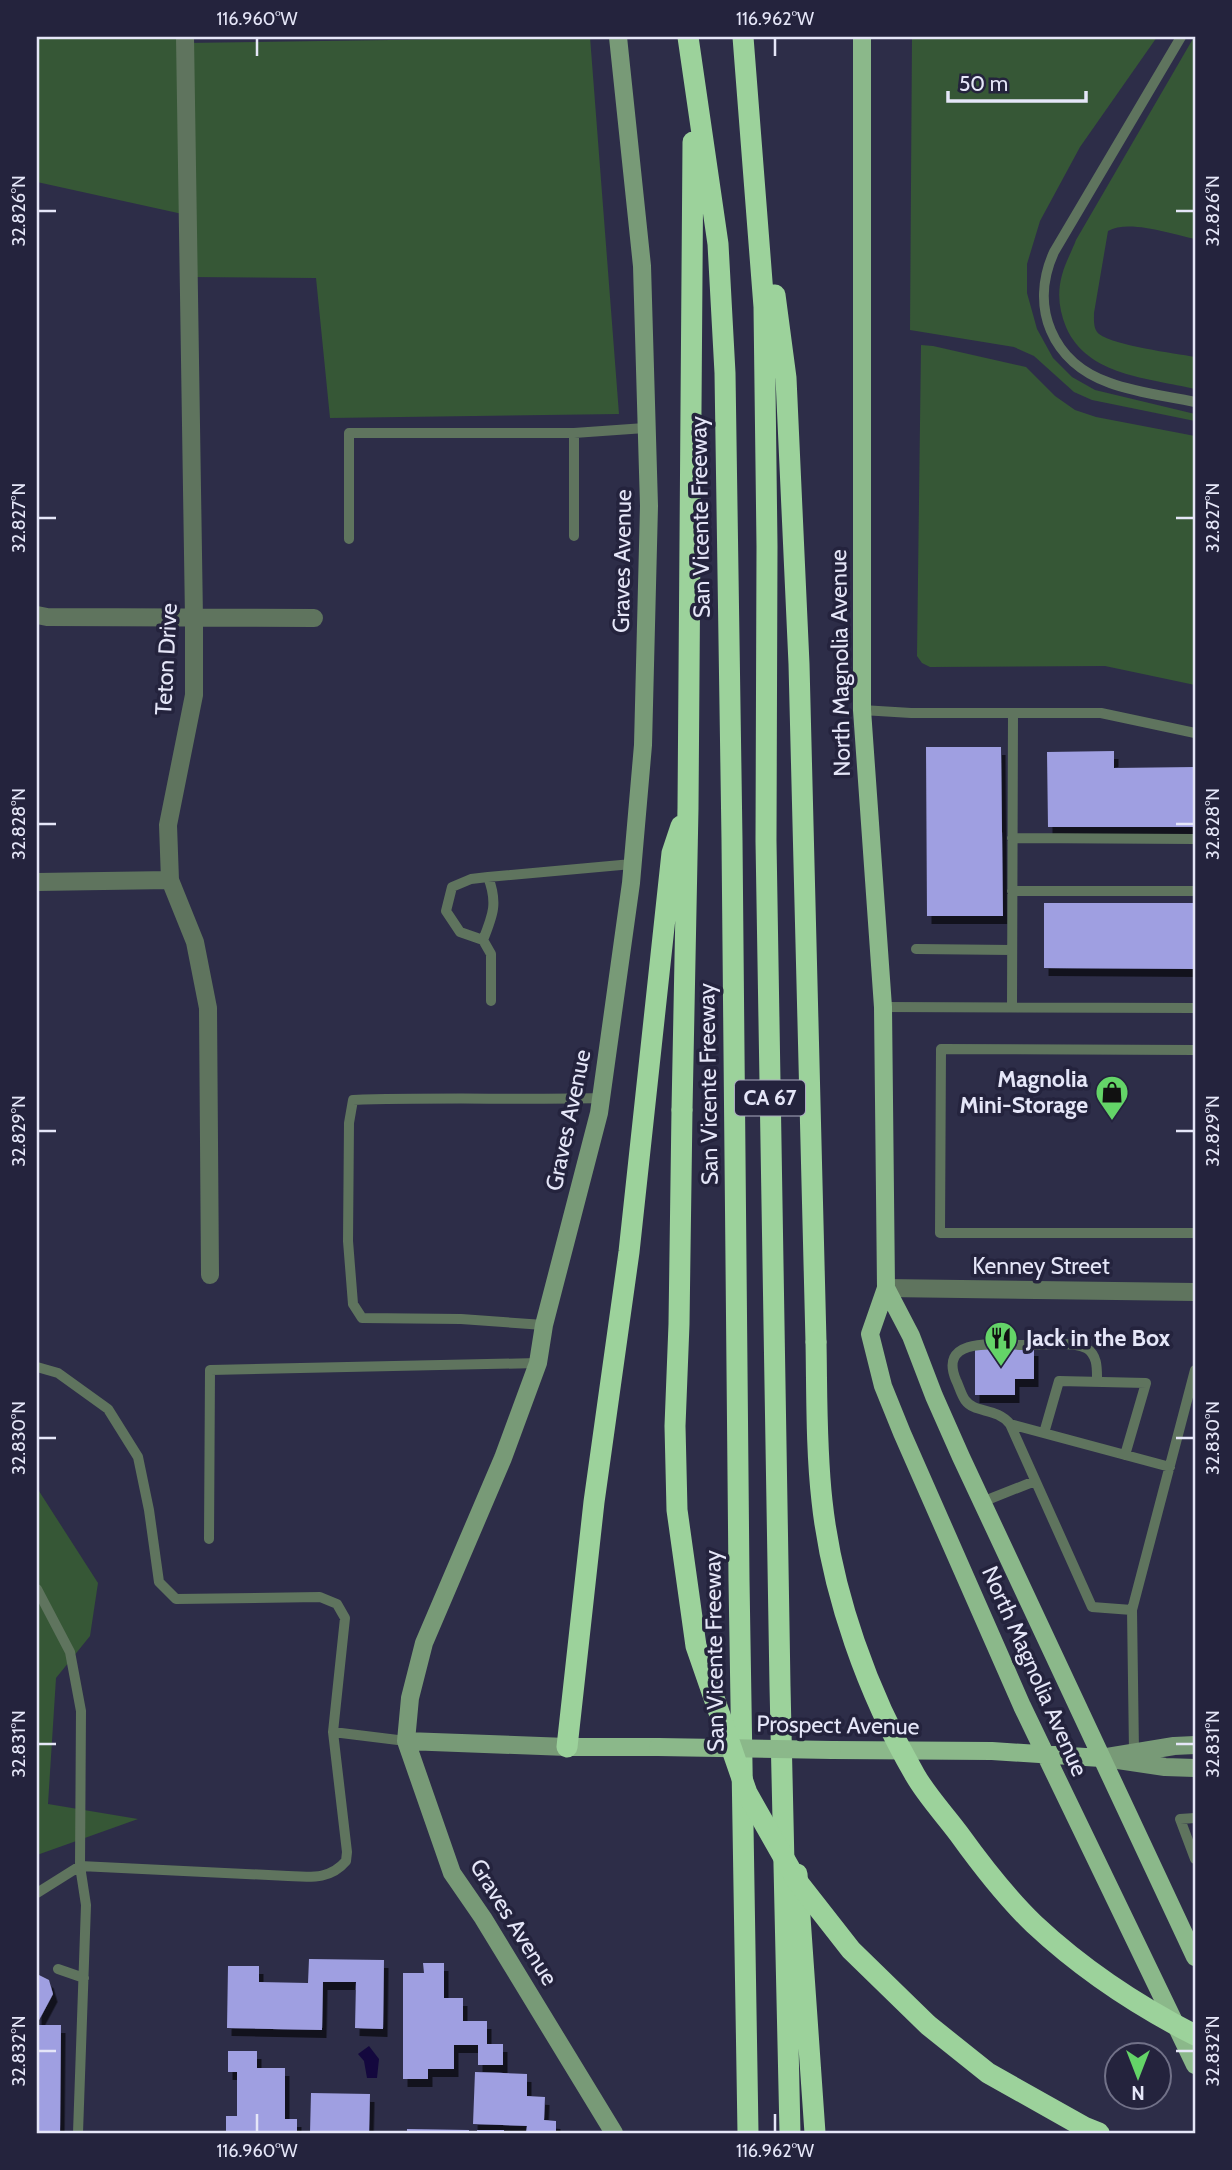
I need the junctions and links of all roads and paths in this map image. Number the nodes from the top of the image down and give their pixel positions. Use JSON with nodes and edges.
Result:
{"nodes":[{"id":1,"x":185,"y":37,"type":"edge"},
{"id":2,"x":618,"y":37,"type":"edge"},
{"id":3,"x":688,"y":37,"type":"edge"},
{"id":4,"x":743,"y":37,"type":"edge"},
{"id":5,"x":862,"y":37,"type":"edge"},
{"id":6,"x":1181,"y":37,"type":"edge"},
{"id":7,"x":746,"y":63,"type":"junction"},
{"id":8,"x":694,"y":67,"type":"junction"},
{"id":9,"x":1195,"y":402,"type":"edge"},
{"id":10,"x":645,"y":428,"type":"junction"},
{"id":11,"x":574,"y":433,"type":"junction"},
{"id":12,"x":574,"y":536,"type":"dead end"},
{"id":13,"x":349,"y":539,"type":"dead end"},
{"id":14,"x":37,"y":615,"type":"edge"},
{"id":15,"x":194,"y":618,"type":"junction"},
{"id":16,"x":314,"y":618,"type":"dead end"},
{"id":17,"x":862,"y":710,"type":"junction"},
{"id":18,"x":1013,"y":713,"type":"junction"},
{"id":19,"x":1195,"y":733,"type":"edge"},
{"id":20,"x":688,"y":808,"type":"junction"},
{"id":21,"x":1012,"y":838,"type":"junction"},
{"id":22,"x":1195,"y":839,"type":"edge"},
{"id":23,"x":632,"y":864,"type":"junction"},
{"id":24,"x":488,"y":877,"type":"junction"},
{"id":25,"x":170,"y":880,"type":"junction"},
{"id":26,"x":37,"y":882,"type":"edge"},
{"id":27,"x":1012,"y":891,"type":"junction"},
{"id":28,"x":1195,"y":891,"type":"edge"},
{"id":29,"x":483,"y":940,"type":"junction"},
{"id":30,"x":916,"y":949,"type":"dead end"},
{"id":31,"x":1012,"y":950,"type":"junction"},
{"id":32,"x":491,"y":1001,"type":"dead end"},
{"id":33,"x":883,"y":1007,"type":"junction"},
{"id":34,"x":1012,"y":1007,"type":"junction"},
{"id":35,"x":1195,"y":1008,"type":"edge"},
{"id":36,"x":1195,"y":1050,"type":"edge"},
{"id":37,"x":601,"y":1098,"type":"junction"},
{"id":38,"x":1195,"y":1233,"type":"edge"},
{"id":39,"x":210,"y":1275,"type":"dead end"},
{"id":40,"x":886,"y":1288,"type":"junction"},
{"id":41,"x":1195,"y":1292,"type":"edge"},
{"id":42,"x":544,"y":1325,"type":"junction"},
{"id":43,"x":538,"y":1363,"type":"junction"},
{"id":44,"x":37,"y":1367,"type":"edge"},
{"id":45,"x":1195,"y":1370,"type":"edge"},
{"id":46,"x":1097,"y":1381,"type":"junction"},
{"id":47,"x":1010,"y":1424,"type":"junction"},
{"id":48,"x":1044,"y":1433,"type":"junction"},
{"id":49,"x":1125,"y":1455,"type":"junction"},
{"id":50,"x":1170,"y":1467,"type":"junction"},
{"id":51,"x":1035,"y":1481,"type":"junction"},
{"id":52,"x":982,"y":1502,"type":"junction"},
{"id":53,"x":209,"y":1539,"type":"dead end"},
{"id":54,"x":37,"y":1589,"type":"edge"},
{"id":55,"x":1132,"y":1610,"type":"junction"},
{"id":56,"x":780,"y":1686,"type":"junction"},
{"id":57,"x":332,"y":1732,"type":"junction"},
{"id":58,"x":406,"y":1741,"type":"junction"},
{"id":59,"x":1195,"y":1745,"type":"edge"},
{"id":60,"x":568,"y":1746,"type":"junction"},
{"id":61,"x":1043,"y":1752,"type":"junction"},
{"id":62,"x":1134,"y":1752,"type":"junction"},
{"id":63,"x":1101,"y":1758,"type":"junction"},
{"id":64,"x":1195,"y":1768,"type":"edge"},
{"id":65,"x":1195,"y":1818,"type":"edge"},
{"id":66,"x":1195,"y":1859,"type":"edge"},
{"id":67,"x":80,"y":1866,"type":"junction"},
{"id":68,"x":37,"y":1893,"type":"edge"},
{"id":69,"x":1195,"y":1957,"type":"edge"},
{"id":70,"x":58,"y":1969,"type":"dead end"},
{"id":71,"x":83,"y":1978,"type":"junction"},
{"id":72,"x":1195,"y":2035,"type":"edge"},
{"id":73,"x":1195,"y":2065,"type":"edge"},
{"id":74,"x":78,"y":2133,"type":"edge"},
{"id":75,"x":614,"y":2133,"type":"edge"},
{"id":76,"x":748,"y":2133,"type":"edge"},
{"id":77,"x":790,"y":2133,"type":"edge"},
{"id":78,"x":815,"y":2133,"type":"edge"},
{"id":79,"x":1099,"y":2133,"type":"edge"}],
"edges":[{"from":1,"to":15,"type":"street","name":"Teton Drive"},
{"from":2,"to":10,"type":"main road","name":"Graves Avenue"},
{"from":3,"to":8,"type":"highway","name":"San Vicente Freeway","number":"CA 67"},
{"from":4,"to":7,"type":"highway","number":"CA 67"},
{"from":5,"to":17,"type":"main road","name":"North Magnolia Avenue"},
{"from":6,"to":9,"type":"lane"},
{"from":7,"to":56,"type":"highway","number":"CA 67"},
{"from":7,"to":72,"type":"highway","bridge":true},
{"from":8,"to":20,"type":"highway"},
{"from":8,"to":76,"type":"highway","name":"San Vicente Freeway","number":"CA 67"},
{"from":10,"to":11,"type":"lane"},
{"from":10,"to":23,"type":"main road","name":"Graves Avenue"},
{"from":11,"to":12,"type":"lane"},
{"from":11,"to":13,"type":"lane"},
{"from":14,"to":15,"type":"street"},
{"from":15,"to":16,"type":"street"},
{"from":15,"to":25,"type":"street","name":"Teton Drive"},
{"from":17,"to":18,"type":"lane"},
{"from":17,"to":33,"type":"main road","name":"North Magnolia Avenue"},
{"from":18,"to":19,"type":"lane"},
{"from":18,"to":21,"type":"lane"},
{"from":20,"to":60,"type":"highway"},
{"from":20,"to":79,"type":"highway","bridge":true},
{"from":21,"to":22,"type":"lane"},
{"from":21,"to":27,"type":"lane"},
{"from":23,"to":24,"type":"lane"},
{"from":23,"to":37,"type":"main road","name":"Graves Avenue"},
{"from":24,"to":29,"type":"lane"},
{"from":24,"to":29,"type":"lane"},
{"from":25,"to":26,"type":"street"},
{"from":25,"to":39,"type":"street","name":"Teton Drive"},
{"from":27,"to":28,"type":"lane"},
{"from":27,"to":31,"type":"lane"},
{"from":29,"to":32,"type":"lane"},
{"from":30,"to":31,"type":"lane"},
{"from":31,"to":34,"type":"lane"},
{"from":33,"to":34,"type":"lane"},
{"from":33,"to":40,"type":"main road","name":"North Magnolia Avenue"},
{"from":34,"to":35,"type":"lane"},
{"from":36,"to":38,"type":"lane"},
{"from":37,"to":42,"type":"main road","name":"Graves Avenue"},
{"from":37,"to":42,"type":"lane"},
{"from":40,"to":41,"type":"street","name":"Kenney Street"},
{"from":40,"to":52,"type":"main road","name":"North Magnolia Avenue"},
{"from":40,"to":61,"type":"main road","name":"North Magnolia Avenue"},
{"from":42,"to":43,"type":"main road","name":"Graves Avenue"},
{"from":43,"to":53,"type":"lane"},
{"from":43,"to":58,"type":"main road","name":"Graves Avenue"},
{"from":44,"to":57,"type":"lane"},
{"from":45,"to":50,"type":"lane"},
{"from":46,"to":47,"type":"lane"},
{"from":46,"to":48,"type":"lane"},
{"from":46,"to":49,"type":"lane"},
{"from":47,"to":48,"type":"lane"},
{"from":47,"to":51,"type":"lane"},
{"from":48,"to":49,"type":"lane"},
{"from":49,"to":50,"type":"lane"},
{"from":50,"to":55,"type":"lane"},
{"from":51,"to":52,"type":"lane"},
{"from":51,"to":55,"type":"lane"},
{"from":52,"to":63,"type":"main road","name":"North Magnolia Avenue"},
{"from":54,"to":67,"type":"lane"},
{"from":55,"to":62,"type":"lane"},
{"from":56,"to":77,"type":"highway","number":"CA 67"},
{"from":56,"to":78,"type":"highway"},
{"from":57,"to":58,"type":"lane"},
{"from":57,"to":67,"type":"lane"},
{"from":58,"to":60,"type":"main road","name":"Prospect Avenue"},
{"from":58,"to":75,"type":"main road","name":"Graves Avenue"},
{"from":59,"to":62,"type":"main road","name":"Prospect Avenue"},
{"from":60,"to":61,"type":"main road","name":"Prospect Avenue","bridge":true},
{"from":61,"to":63,"type":"main road","name":"Prospect Avenue"},
{"from":61,"to":73,"type":"main road","name":"North Magnolia Avenue"},
{"from":62,"to":63,"type":"main road","name":"Prospect Avenue"},
{"from":63,"to":64,"type":"main road","name":"Prospect Avenue"},
{"from":63,"to":69,"type":"main road","name":"North Magnolia Avenue"},
{"from":65,"to":66,"type":"lane"},
{"from":67,"to":68,"type":"lane"},
{"from":67,"to":71,"type":"lane"},
{"from":70,"to":71,"type":"lane"},
{"from":71,"to":74,"type":"lane"}]}
